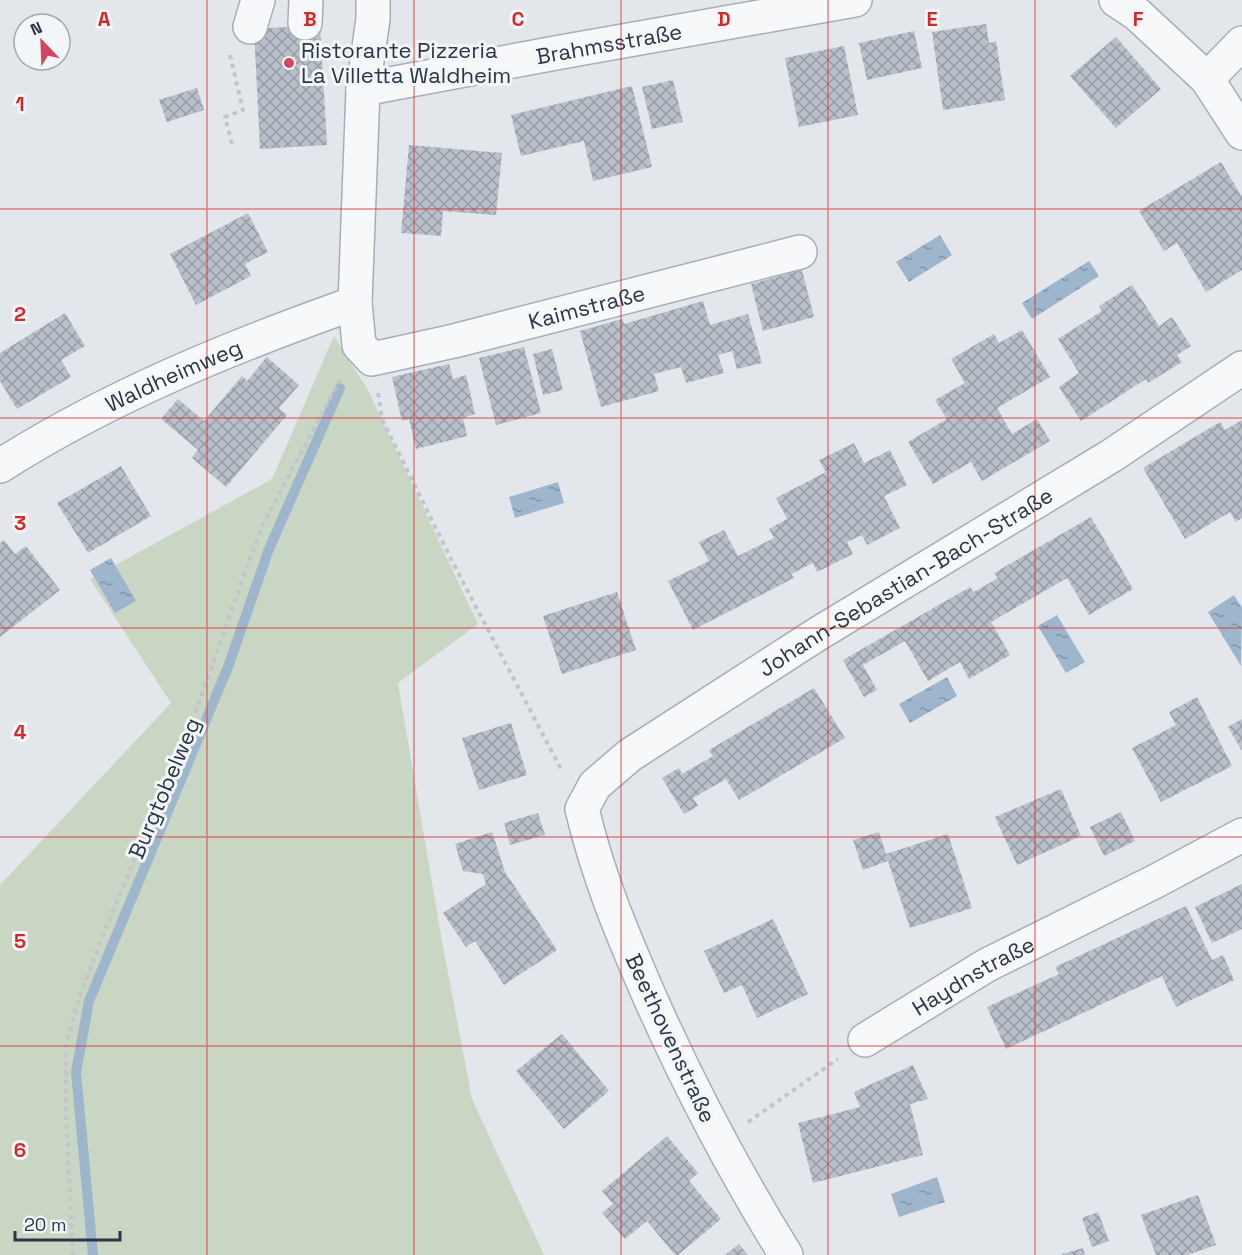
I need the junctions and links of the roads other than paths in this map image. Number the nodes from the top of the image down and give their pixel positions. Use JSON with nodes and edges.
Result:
{"nodes":[{"id":1,"x":373,"y":0,"type":"edge"},
{"id":2,"x":855,"y":0,"type":"edge"},
{"id":3,"x":1116,"y":0,"type":"edge"},
{"id":4,"x":1242,"y":43,"type":"edge"},
{"id":5,"x":1207,"y":79,"type":"junction"},
{"id":6,"x":363,"y":89,"type":"junction"},
{"id":7,"x":1242,"y":133,"type":"edge"},
{"id":8,"x":800,"y":252,"type":"dead end"},
{"id":9,"x":355,"y":303,"type":"junction"},
{"id":10,"x":1242,"y":368,"type":"edge"},
{"id":11,"x":0,"y":466,"type":"edge"},
{"id":12,"x":582,"y":809,"type":"joint"},
{"id":13,"x":1242,"y":835,"type":"edge"},
{"id":14,"x":865,"y":1040,"type":"road end"},
{"id":15,"x":786,"y":1255,"type":"edge"}],
"edges":[{"from":1,"to":6,"type":"street"},
{"from":2,"to":6,"type":"street","name":"Brahmsstraße"},
{"from":3,"to":5,"type":"street"},
{"from":4,"to":5,"type":"street"},
{"from":5,"to":7,"type":"street"},
{"from":6,"to":9,"type":"street"},
{"from":8,"to":9,"type":"street","name":"Kaimstraße"},
{"from":9,"to":11,"type":"street","name":"Waldheimweg"},
{"from":10,"to":12,"type":"street","name":"Johann-Sebastian-Bach-Straße"},
{"from":12,"to":15,"type":"street","name":"Beethovenstraße"},
{"from":13,"to":14,"type":"street","name":"Haydnstraße"}]}
